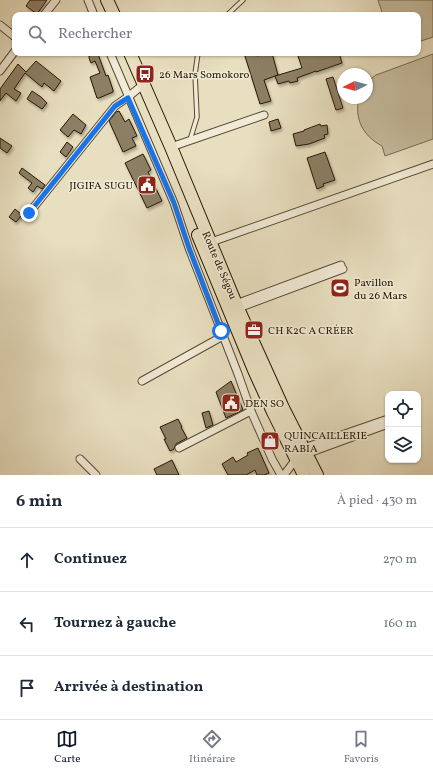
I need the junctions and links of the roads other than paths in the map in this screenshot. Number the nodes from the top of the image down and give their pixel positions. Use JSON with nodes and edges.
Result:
{"nodes":[{"id":1,"x":56,"y":0,"type":"edge"},
{"id":2,"x":88,"y":0,"type":"edge"},
{"id":3,"x":98,"y":0,"type":"edge"},
{"id":4,"x":107,"y":0,"type":"edge"},
{"id":5,"x":243,"y":0,"type":"edge"},
{"id":6,"x":46,"y":12,"type":"edge"},
{"id":7,"x":93,"y":12,"type":"edge"},
{"id":8,"x":104,"y":12,"type":"edge"},
{"id":9,"x":113,"y":12,"type":"edge"},
{"id":10,"x":230,"y":12,"type":"edge"},
{"id":11,"x":0,"y":25,"type":"edge"},
{"id":12,"x":12,"y":35,"type":"edge"},
{"id":13,"x":12,"y":55,"type":"edge"},
{"id":14,"x":111,"y":56,"type":"edge"},
{"id":15,"x":123,"y":56,"type":"edge"},
{"id":16,"x":131,"y":56,"type":"edge"},
{"id":17,"x":198,"y":56,"type":"edge"},
{"id":18,"x":0,"y":71,"type":"edge"},
{"id":19,"x":139,"y":88,"type":"junction"},
{"id":20,"x":128,"y":98,"type":"junction"},
{"id":21,"x":264,"y":115,"type":"dead end"},
{"id":22,"x":190,"y":140,"type":"junction"},
{"id":23,"x":171,"y":147,"type":"junction"},
{"id":24,"x":433,"y":164,"type":"edge"},
{"id":25,"x":29,"y":213,"type":"dead end"},
{"id":26,"x":207,"y":244,"type":"junction"},
{"id":27,"x":342,"y":267,"type":"dead end"},
{"id":28,"x":233,"y":308,"type":"junction"},
{"id":29,"x":223,"y":336,"type":"junction"},
{"id":30,"x":142,"y":381,"type":"dead end"},
{"id":31,"x":251,"y":411,"type":"junction"},
{"id":32,"x":385,"y":420,"type":"edge"},
{"id":33,"x":385,"y":425,"type":"edge"},
{"id":34,"x":179,"y":448,"type":"dead end"},
{"id":35,"x":300,"y":454,"type":"junction"},
{"id":36,"x":80,"y":459,"type":"dead end"},
{"id":37,"x":96,"y":475,"type":"edge"},
{"id":38,"x":282,"y":475,"type":"edge"},
{"id":39,"x":304,"y":475,"type":"edge"},
{"id":40,"x":317,"y":475,"type":"edge"}],
"edges":[{"from":1,"to":6,"type":"street"},
{"from":2,"to":7,"type":"street"},
{"from":3,"to":8,"type":"highway"},
{"from":4,"to":9,"type":"highway"},
{"from":5,"to":10,"type":"lane"},
{"from":11,"to":12,"type":"street"},
{"from":13,"to":18,"type":"street"},
{"from":14,"to":20,"type":"street"},
{"from":15,"to":19,"type":"highway","name":"Route de Ségou"},
{"from":16,"to":23,"type":"highway","name":"Route de Ségou"},
{"from":17,"to":22,"type":"lane"},
{"from":19,"to":20,"type":"street"},
{"from":19,"to":26,"type":"highway","name":"Route de Ségou"},
{"from":20,"to":25,"type":"street"},
{"from":20,"to":29,"type":"street"},
{"from":21,"to":22,"type":"street"},
{"from":22,"to":23,"type":"street"},
{"from":23,"to":26,"type":"highway","name":"Route de Ségou"},
{"from":24,"to":26,"type":"street"},
{"from":26,"to":28,"type":"highway","name":"Route de Ségou"},
{"from":27,"to":28,"type":"street"},
{"from":28,"to":35,"type":"highway","name":"Route de Ségou"},
{"from":29,"to":30,"type":"street"},
{"from":29,"to":31,"type":"street"},
{"from":31,"to":34,"type":"street"},
{"from":31,"to":38,"type":"street"},
{"from":32,"to":35,"type":"street"},
{"from":33,"to":35,"type":"street"},
{"from":35,"to":38,"type":"street"},
{"from":35,"to":39,"type":"highway","name":"Route de Ségou"},
{"from":35,"to":40,"type":"highway","name":"Route de Ségou"},
{"from":36,"to":37,"type":"street"}]}
